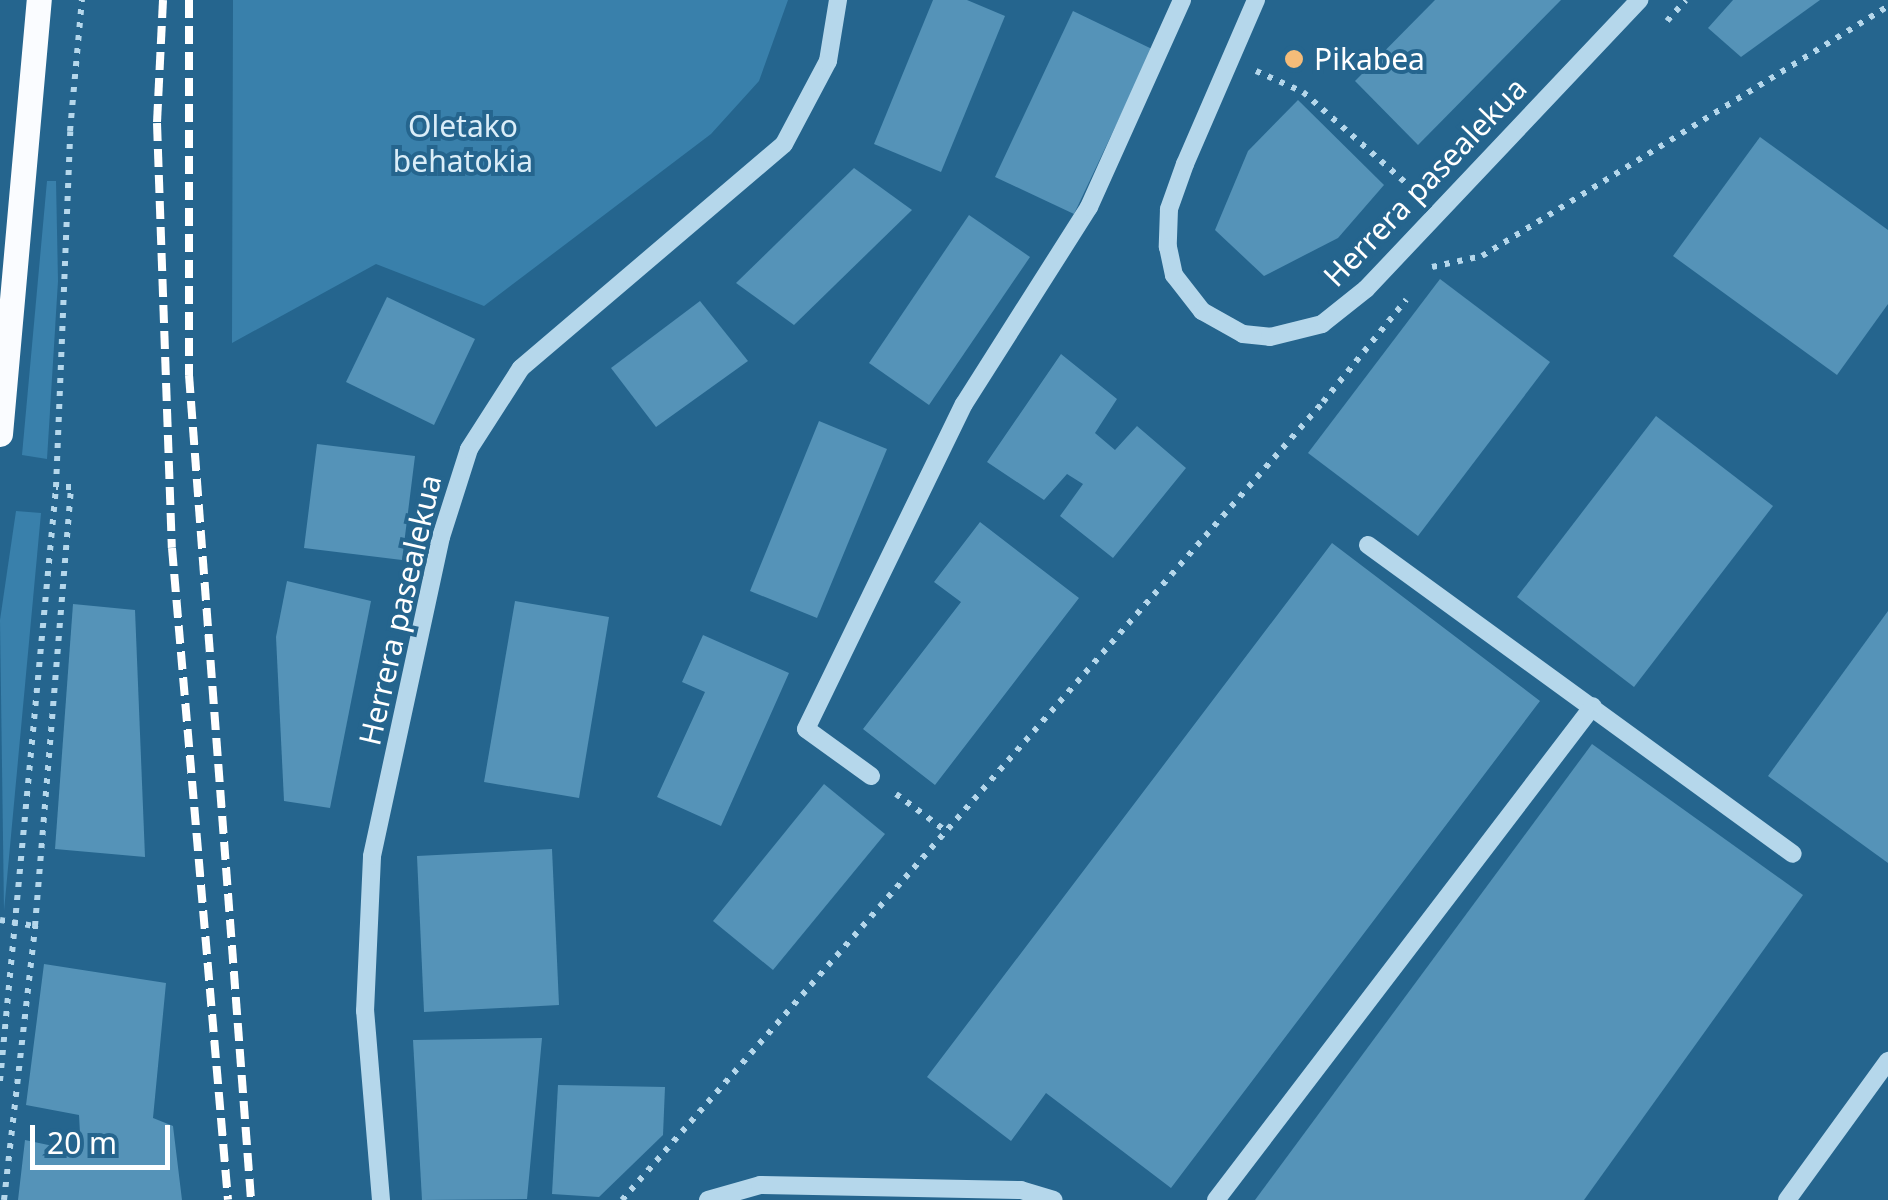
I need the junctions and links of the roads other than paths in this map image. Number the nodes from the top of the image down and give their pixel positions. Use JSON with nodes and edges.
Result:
{"nodes":[{"id":1,"x":39,"y":0,"type":"edge"},
{"id":2,"x":838,"y":0,"type":"edge"},
{"id":3,"x":1182,"y":0,"type":"edge"},
{"id":4,"x":1256,"y":0,"type":"edge"},
{"id":5,"x":1639,"y":0,"type":"edge"},
{"id":6,"x":0,"y":434,"type":"edge"},
{"id":7,"x":1368,"y":545,"type":"dead end"},
{"id":8,"x":1593,"y":706,"type":"junction"},
{"id":9,"x":870,"y":776,"type":"road end"},
{"id":10,"x":1793,"y":854,"type":"dead end"},
{"id":11,"x":1888,"y":1060,"type":"edge"},
{"id":12,"x":382,"y":1200,"type":"edge"},
{"id":13,"x":708,"y":1200,"type":"edge"},
{"id":14,"x":1053,"y":1200,"type":"edge"},
{"id":15,"x":1216,"y":1200,"type":"edge"},
{"id":16,"x":1787,"y":1200,"type":"edge"}],
"edges":[{"from":1,"to":6,"type":"main road"},
{"from":2,"to":12,"type":"street","name":"Herrera pasealekua"},
{"from":3,"to":9,"type":"street"},
{"from":4,"to":5,"type":"street","name":"Herrera pasealekua"},
{"from":7,"to":8,"type":"street"},
{"from":8,"to":10,"type":"street"},
{"from":8,"to":15,"type":"street"},
{"from":11,"to":16,"type":"street"},
{"from":13,"to":14,"type":"street"}]}
